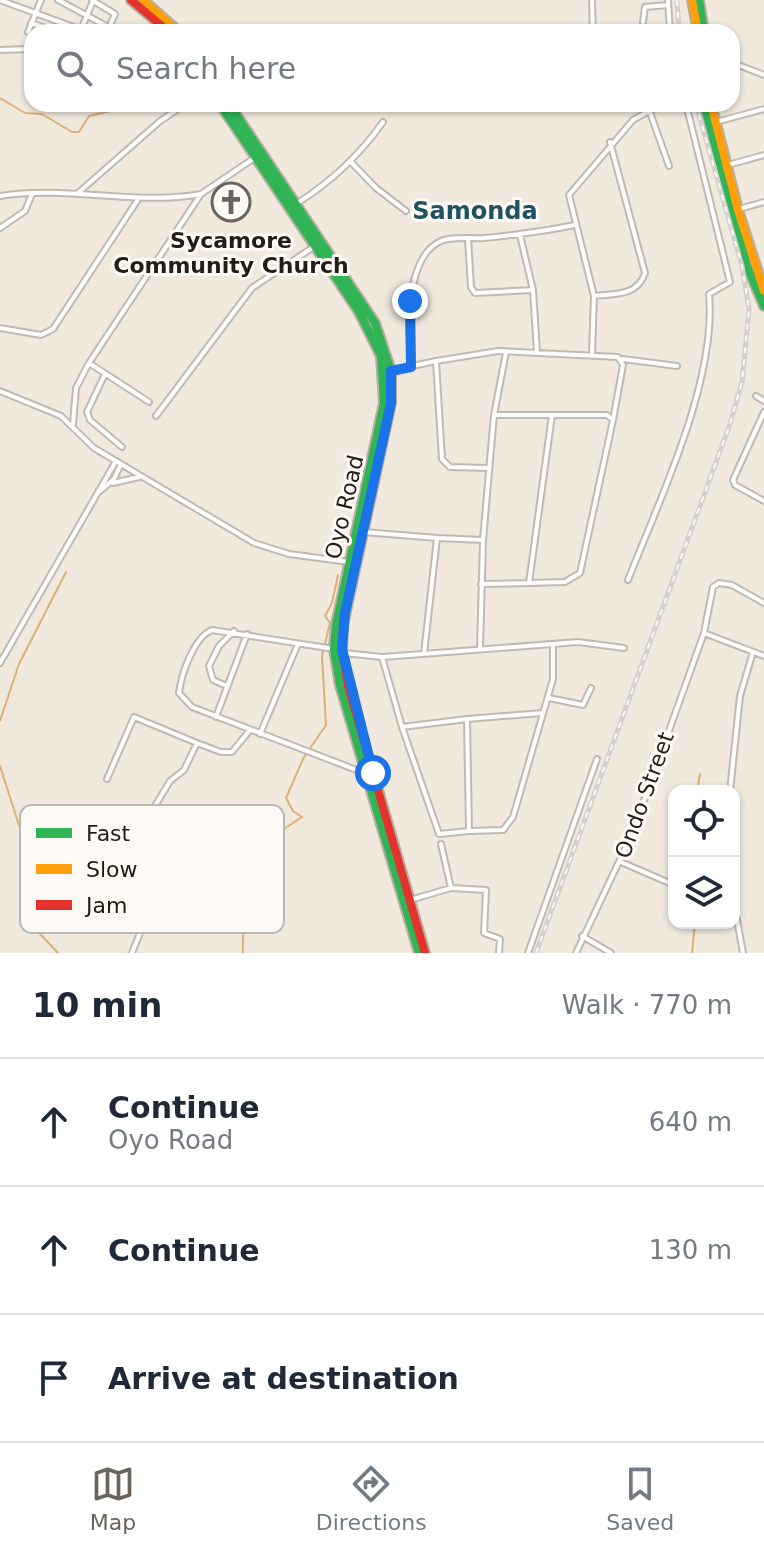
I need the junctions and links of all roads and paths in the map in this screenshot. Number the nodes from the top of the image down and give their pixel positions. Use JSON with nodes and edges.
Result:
{"nodes":[{"id":1,"x":0,"y":0,"type":"edge"},
{"id":2,"x":41,"y":0,"type":"edge"},
{"id":3,"x":58,"y":0,"type":"edge"},
{"id":4,"x":92,"y":0,"type":"edge"},
{"id":5,"x":131,"y":0,"type":"edge"},
{"id":6,"x":143,"y":0,"type":"edge"},
{"id":7,"x":592,"y":0,"type":"edge"},
{"id":8,"x":692,"y":0,"type":"edge"},
{"id":9,"x":699,"y":0,"type":"edge"},
{"id":10,"x":668,"y":2,"type":"edge"},
{"id":11,"x":35,"y":10,"type":"junction"},
{"id":12,"x":86,"y":13,"type":"junction"},
{"id":13,"x":643,"y":22,"type":"dead end"},
{"id":14,"x":31,"y":23,"type":"joint"},
{"id":15,"x":34,"y":24,"type":"edge"},
{"id":16,"x":67,"y":24,"type":"edge"},
{"id":17,"x":84,"y":24,"type":"edge"},
{"id":18,"x":100,"y":24,"type":"edge"},
{"id":19,"x":111,"y":24,"type":"edge"},
{"id":20,"x":160,"y":24,"type":"edge"},
{"id":21,"x":170,"y":24,"type":"edge"},
{"id":22,"x":593,"y":24,"type":"edge"},
{"id":23,"x":669,"y":24,"type":"edge"},
{"id":24,"x":696,"y":24,"type":"edge"},
{"id":25,"x":703,"y":24,"type":"edge"},
{"id":26,"x":24,"y":49,"type":"edge"},
{"id":27,"x":0,"y":50,"type":"edge"},
{"id":28,"x":741,"y":66,"type":"dead end"},
{"id":29,"x":764,"y":75,"type":"edge"},
{"id":30,"x":764,"y":101,"type":"edge"},
{"id":31,"x":764,"y":109,"type":"edge"},
{"id":32,"x":173,"y":112,"type":"edge"},
{"id":33,"x":226,"y":112,"type":"edge"},
{"id":34,"x":233,"y":112,"type":"edge"},
{"id":35,"x":650,"y":112,"type":"joint"},
{"id":36,"x":688,"y":112,"type":"edge"},
{"id":37,"x":706,"y":112,"type":"edge"},
{"id":38,"x":712,"y":112,"type":"edge"},
{"id":39,"x":383,"y":122,"type":"dead end"},
{"id":40,"x":714,"y":122,"type":"junction"},
{"id":41,"x":610,"y":142,"type":"junction"},
{"id":42,"x":764,"y":155,"type":"edge"},
{"id":43,"x":258,"y":156,"type":"junction"},
{"id":44,"x":351,"y":162,"type":"junction"},
{"id":45,"x":669,"y":166,"type":"dead end"},
{"id":46,"x":723,"y":166,"type":"junction"},
{"id":47,"x":32,"y":194,"type":"junction"},
{"id":48,"x":76,"y":194,"type":"junction"},
{"id":49,"x":201,"y":194,"type":"junction"},
{"id":50,"x":0,"y":196,"type":"edge"},
{"id":51,"x":139,"y":198,"type":"junction"},
{"id":52,"x":764,"y":202,"type":"edge"},
{"id":53,"x":296,"y":204,"type":"junction"},
{"id":54,"x":738,"y":210,"type":"junction"},
{"id":55,"x":406,"y":211,"type":"dead end"},
{"id":56,"x":575,"y":225,"type":"junction"},
{"id":57,"x":0,"y":228,"type":"edge"},
{"id":58,"x":520,"y":235,"type":"junction"},
{"id":59,"x":468,"y":239,"type":"junction"},
{"id":60,"x":315,"y":246,"type":"junction"},
{"id":61,"x":764,"y":251,"type":"edge"},
{"id":62,"x":752,"y":254,"type":"junction"},
{"id":63,"x":533,"y":290,"type":"junction"},
{"id":64,"x":762,"y":295,"type":"edge"},
{"id":65,"x":594,"y":296,"type":"junction"},
{"id":66,"x":764,"y":306,"type":"edge"},
{"id":67,"x":0,"y":328,"type":"edge"},
{"id":68,"x":506,"y":352,"type":"junction"},
{"id":69,"x":537,"y":353,"type":"junction"},
{"id":70,"x":592,"y":354,"type":"junction"},
{"id":71,"x":621,"y":359,"type":"junction"},
{"id":72,"x":436,"y":361,"type":"junction"},
{"id":73,"x":89,"y":363,"type":"junction"},
{"id":74,"x":677,"y":366,"type":"dead end"},
{"id":75,"x":411,"y":367,"type":"junction"},
{"id":76,"x":391,"y":371,"type":"junction"},
{"id":77,"x":105,"y":374,"type":"junction"},
{"id":78,"x":0,"y":391,"type":"edge"},
{"id":79,"x":756,"y":396,"type":"dead end"},
{"id":80,"x":764,"y":401,"type":"edge"},
{"id":81,"x":149,"y":402,"type":"dead end"},
{"id":82,"x":764,"y":412,"type":"edge"},
{"id":83,"x":494,"y":415,"type":"junction"},
{"id":84,"x":552,"y":415,"type":"junction"},
{"id":85,"x":156,"y":416,"type":"dead end"},
{"id":86,"x":613,"y":420,"type":"junction"},
{"id":87,"x":73,"y":424,"type":"junction"},
{"id":88,"x":122,"y":447,"type":"dead end"},
{"id":89,"x":109,"y":456,"type":"junction"},
{"id":90,"x":119,"y":462,"type":"junction"},
{"id":91,"x":489,"y":468,"type":"junction"},
{"id":92,"x":105,"y":477,"type":"junction"},
{"id":93,"x":139,"y":477,"type":"junction"},
{"id":94,"x":110,"y":483,"type":"junction"},
{"id":95,"x":98,"y":493,"type":"junction"},
{"id":96,"x":764,"y":501,"type":"edge"},
{"id":97,"x":364,"y":532,"type":"junction"},
{"id":98,"x":437,"y":538,"type":"junction"},
{"id":99,"x":483,"y":540,"type":"junction"},
{"id":100,"x":349,"y":562,"type":"junction"},
{"id":101,"x":628,"y":580,"type":"dead end"},
{"id":102,"x":529,"y":583,"type":"junction"},
{"id":103,"x":481,"y":584,"type":"junction"},
{"id":104,"x":764,"y":603,"type":"edge"},
{"id":105,"x":234,"y":631,"type":"junction"},
{"id":106,"x":704,"y":633,"type":"junction"},
{"id":107,"x":247,"y":634,"type":"junction"},
{"id":108,"x":298,"y":644,"type":"junction"},
{"id":109,"x":553,"y":645,"type":"junction"},
{"id":110,"x":624,"y":648,"type":"dead end"},
{"id":111,"x":480,"y":649,"type":"junction"},
{"id":112,"x":338,"y":651,"type":"junction"},
{"id":113,"x":753,"y":652,"type":"junction"},
{"id":114,"x":424,"y":654,"type":"junction"},
{"id":115,"x":764,"y":656,"type":"edge"},
{"id":116,"x":382,"y":657,"type":"junction"},
{"id":117,"x":0,"y":663,"type":"edge"},
{"id":118,"x":227,"y":686,"type":"junction"},
{"id":119,"x":591,"y":688,"type":"dead end"},
{"id":120,"x":549,"y":698,"type":"junction"},
{"id":121,"x":543,"y":713,"type":"junction"},
{"id":122,"x":216,"y":717,"type":"junction"},
{"id":123,"x":467,"y":719,"type":"junction"},
{"id":124,"x":402,"y":727,"type":"junction"},
{"id":125,"x":250,"y":730,"type":"junction"},
{"id":126,"x":260,"y":734,"type":"junction"},
{"id":127,"x":197,"y":743,"type":"junction"},
{"id":128,"x":597,"y":759,"type":"dead end"},
{"id":129,"x":367,"y":774,"type":"junction"},
{"id":130,"x":107,"y":779,"type":"dead end"},
{"id":131,"x":731,"y":785,"type":"edge"},
{"id":132,"x":156,"y":805,"type":"edge"},
{"id":133,"x":469,"y":831,"type":"junction"},
{"id":134,"x":441,"y":844,"type":"dead end"},
{"id":135,"x":621,"y":862,"type":"junction"},
{"id":136,"x":668,"y":882,"type":"edge"},
{"id":137,"x":403,"y":888,"type":"junction"},
{"id":138,"x":451,"y":888,"type":"junction"},
{"id":139,"x":410,"y":900,"type":"junction"},
{"id":140,"x":739,"y":929,"type":"edge"},
{"id":141,"x":140,"y":933,"type":"edge"},
{"id":142,"x":582,"y":936,"type":"junction"},
{"id":143,"x":132,"y":953,"type":"edge"},
{"id":144,"x":419,"y":953,"type":"edge"},
{"id":145,"x":425,"y":953,"type":"edge"},
{"id":146,"x":499,"y":953,"type":"edge"},
{"id":147,"x":528,"y":953,"type":"edge"},
{"id":148,"x":576,"y":953,"type":"edge"},
{"id":149,"x":611,"y":953,"type":"edge"},
{"id":150,"x":743,"y":953,"type":"edge"}],
"edges":[{"from":1,"to":11,"type":"street"},
{"from":2,"to":11,"type":"street"},
{"from":3,"to":12,"type":"street"},
{"from":4,"to":12,"type":"street"},
{"from":4,"to":19,"type":"street"},
{"from":5,"to":20,"type":"main road"},
{"from":6,"to":21,"type":"main road"},
{"from":7,"to":22,"type":"street"},
{"from":8,"to":24,"type":"main road"},
{"from":9,"to":25,"type":"main road"},
{"from":10,"to":13,"type":"street"},
{"from":10,"to":23,"type":"street"},
{"from":11,"to":14,"type":"street"},
{"from":11,"to":16,"type":"street"},
{"from":12,"to":17,"type":"street"},
{"from":12,"to":18,"type":"street"},
{"from":14,"to":15,"type":"street"},
{"from":26,"to":27,"type":"street"},
{"from":28,"to":29,"type":"street"},
{"from":30,"to":31,"type":"street"},
{"from":31,"to":40,"type":"street"},
{"from":32,"to":48,"type":"street"},
{"from":33,"to":43,"type":"main road","name":"Oyo Road"},
{"from":34,"to":43,"type":"main road","name":"Oyo Road"},
{"from":35,"to":41,"type":"street"},
{"from":35,"to":45,"type":"street"},
{"from":36,"to":101,"type":"street"},
{"from":37,"to":46,"type":"main road"},
{"from":38,"to":40,"type":"main road"},
{"from":39,"to":44,"type":"street"},
{"from":40,"to":46,"type":"main road"},
{"from":41,"to":56,"type":"street"},
{"from":41,"to":65,"type":"street"},
{"from":42,"to":46,"type":"street"},
{"from":43,"to":49,"type":"street"},
{"from":43,"to":53,"type":"main road","name":"Oyo Road"},
{"from":43,"to":60,"type":"main road","name":"Oyo Road"},
{"from":44,"to":53,"type":"street"},
{"from":44,"to":55,"type":"street"},
{"from":46,"to":54,"type":"main road"},
{"from":46,"to":64,"type":"main road"},
{"from":47,"to":48,"type":"street"},
{"from":47,"to":50,"type":"street"},
{"from":47,"to":57,"type":"street"},
{"from":48,"to":51,"type":"street"},
{"from":49,"to":51,"type":"street"},
{"from":49,"to":73,"type":"street"},
{"from":51,"to":67,"type":"street"},
{"from":52,"to":54,"type":"street"},
{"from":53,"to":76,"type":"main road","name":"Oyo Road"},
{"from":54,"to":62,"type":"main road"},
{"from":56,"to":58,"type":"street"},
{"from":56,"to":65,"type":"street"},
{"from":58,"to":59,"type":"street"},
{"from":58,"to":63,"type":"street"},
{"from":59,"to":63,"type":"street"},
{"from":59,"to":75,"type":"street"},
{"from":60,"to":85,"type":"street"},
{"from":60,"to":100,"type":"main road","name":"Oyo Road"},
{"from":61,"to":62,"type":"street"},
{"from":62,"to":64,"type":"main road"},
{"from":63,"to":69,"type":"street"},
{"from":64,"to":66,"type":"main road"},
{"from":65,"to":70,"type":"street"},
{"from":68,"to":69,"type":"street"},
{"from":68,"to":72,"type":"street"},
{"from":68,"to":83,"type":"street"},
{"from":69,"to":70,"type":"street"},
{"from":70,"to":71,"type":"street"},
{"from":71,"to":74,"type":"street"},
{"from":71,"to":86,"type":"street"},
{"from":72,"to":75,"type":"street"},
{"from":72,"to":91,"type":"street"},
{"from":73,"to":77,"type":"street"},
{"from":73,"to":87,"type":"street"},
{"from":75,"to":76,"type":"street"},
{"from":76,"to":97,"type":"main road","name":"Oyo Road"},
{"from":77,"to":81,"type":"street"},
{"from":77,"to":88,"type":"street"},
{"from":78,"to":87,"type":"street"},
{"from":79,"to":80,"type":"street"},
{"from":82,"to":96,"type":"street"},
{"from":83,"to":84,"type":"street"},
{"from":83,"to":91,"type":"street"},
{"from":84,"to":86,"type":"street"},
{"from":84,"to":102,"type":"street"},
{"from":86,"to":102,"type":"street"},
{"from":87,"to":89,"type":"street"},
{"from":89,"to":90,"type":"street"},
{"from":89,"to":92,"type":"street"},
{"from":90,"to":92,"type":"street"},
{"from":90,"to":93,"type":"street"},
{"from":90,"to":94,"type":"street"},
{"from":91,"to":99,"type":"street"},
{"from":92,"to":95,"type":"street"},
{"from":93,"to":94,"type":"street"},
{"from":93,"to":100,"type":"street"},
{"from":94,"to":95,"type":"street"},
{"from":95,"to":117,"type":"street"},
{"from":97,"to":98,"type":"street"},
{"from":97,"to":112,"type":"main road","name":"Oyo Road"},
{"from":98,"to":99,"type":"street"},
{"from":98,"to":114,"type":"street"},
{"from":99,"to":103,"type":"street"},
{"from":100,"to":112,"type":"main road","name":"Oyo Road"},
{"from":102,"to":103,"type":"street"},
{"from":103,"to":111,"type":"street"},
{"from":104,"to":106,"type":"street","name":"Ondo Street"},
{"from":105,"to":107,"type":"street"},
{"from":105,"to":118,"type":"street"},
{"from":105,"to":122,"type":"street"},
{"from":106,"to":113,"type":"street"},
{"from":106,"to":135,"type":"street","name":"Ondo Street"},
{"from":107,"to":108,"type":"street"},
{"from":107,"to":118,"type":"street"},
{"from":108,"to":112,"type":"street"},
{"from":108,"to":126,"type":"street"},
{"from":109,"to":110,"type":"street"},
{"from":109,"to":111,"type":"street"},
{"from":109,"to":120,"type":"street"},
{"from":111,"to":114,"type":"street"},
{"from":112,"to":116,"type":"street"},
{"from":112,"to":129,"type":"main road","name":"Oyo Road"},
{"from":112,"to":137,"type":"main road","name":"Oyo Road"},
{"from":113,"to":115,"type":"street"},
{"from":113,"to":131,"type":"street"},
{"from":114,"to":116,"type":"street"},
{"from":116,"to":124,"type":"street"},
{"from":118,"to":122,"type":"street"},
{"from":119,"to":120,"type":"street"},
{"from":120,"to":121,"type":"street"},
{"from":121,"to":123,"type":"street"},
{"from":121,"to":133,"type":"street"},
{"from":122,"to":125,"type":"street"},
{"from":123,"to":124,"type":"street"},
{"from":123,"to":133,"type":"street"},
{"from":124,"to":133,"type":"street"},
{"from":125,"to":126,"type":"street"},
{"from":125,"to":127,"type":"street"},
{"from":126,"to":129,"type":"street"},
{"from":127,"to":130,"type":"street"},
{"from":127,"to":132,"type":"street"},
{"from":128,"to":147,"type":"street"},
{"from":129,"to":137,"type":"main road","name":"Oyo Road"},
{"from":134,"to":138,"type":"street"},
{"from":135,"to":136,"type":"street"},
{"from":135,"to":142,"type":"street","name":"Ondo Street"},
{"from":137,"to":139,"type":"main road","name":"Oyo Road"},
{"from":137,"to":144,"type":"main road","name":"Oyo Road"},
{"from":138,"to":139,"type":"street"},
{"from":138,"to":146,"type":"street"},
{"from":139,"to":145,"type":"main road","name":"Oyo Road"},
{"from":140,"to":150,"type":"street"},
{"from":141,"to":143,"type":"street"},
{"from":142,"to":148,"type":"street","name":"Ondo Street"},
{"from":142,"to":149,"type":"street"}]}
